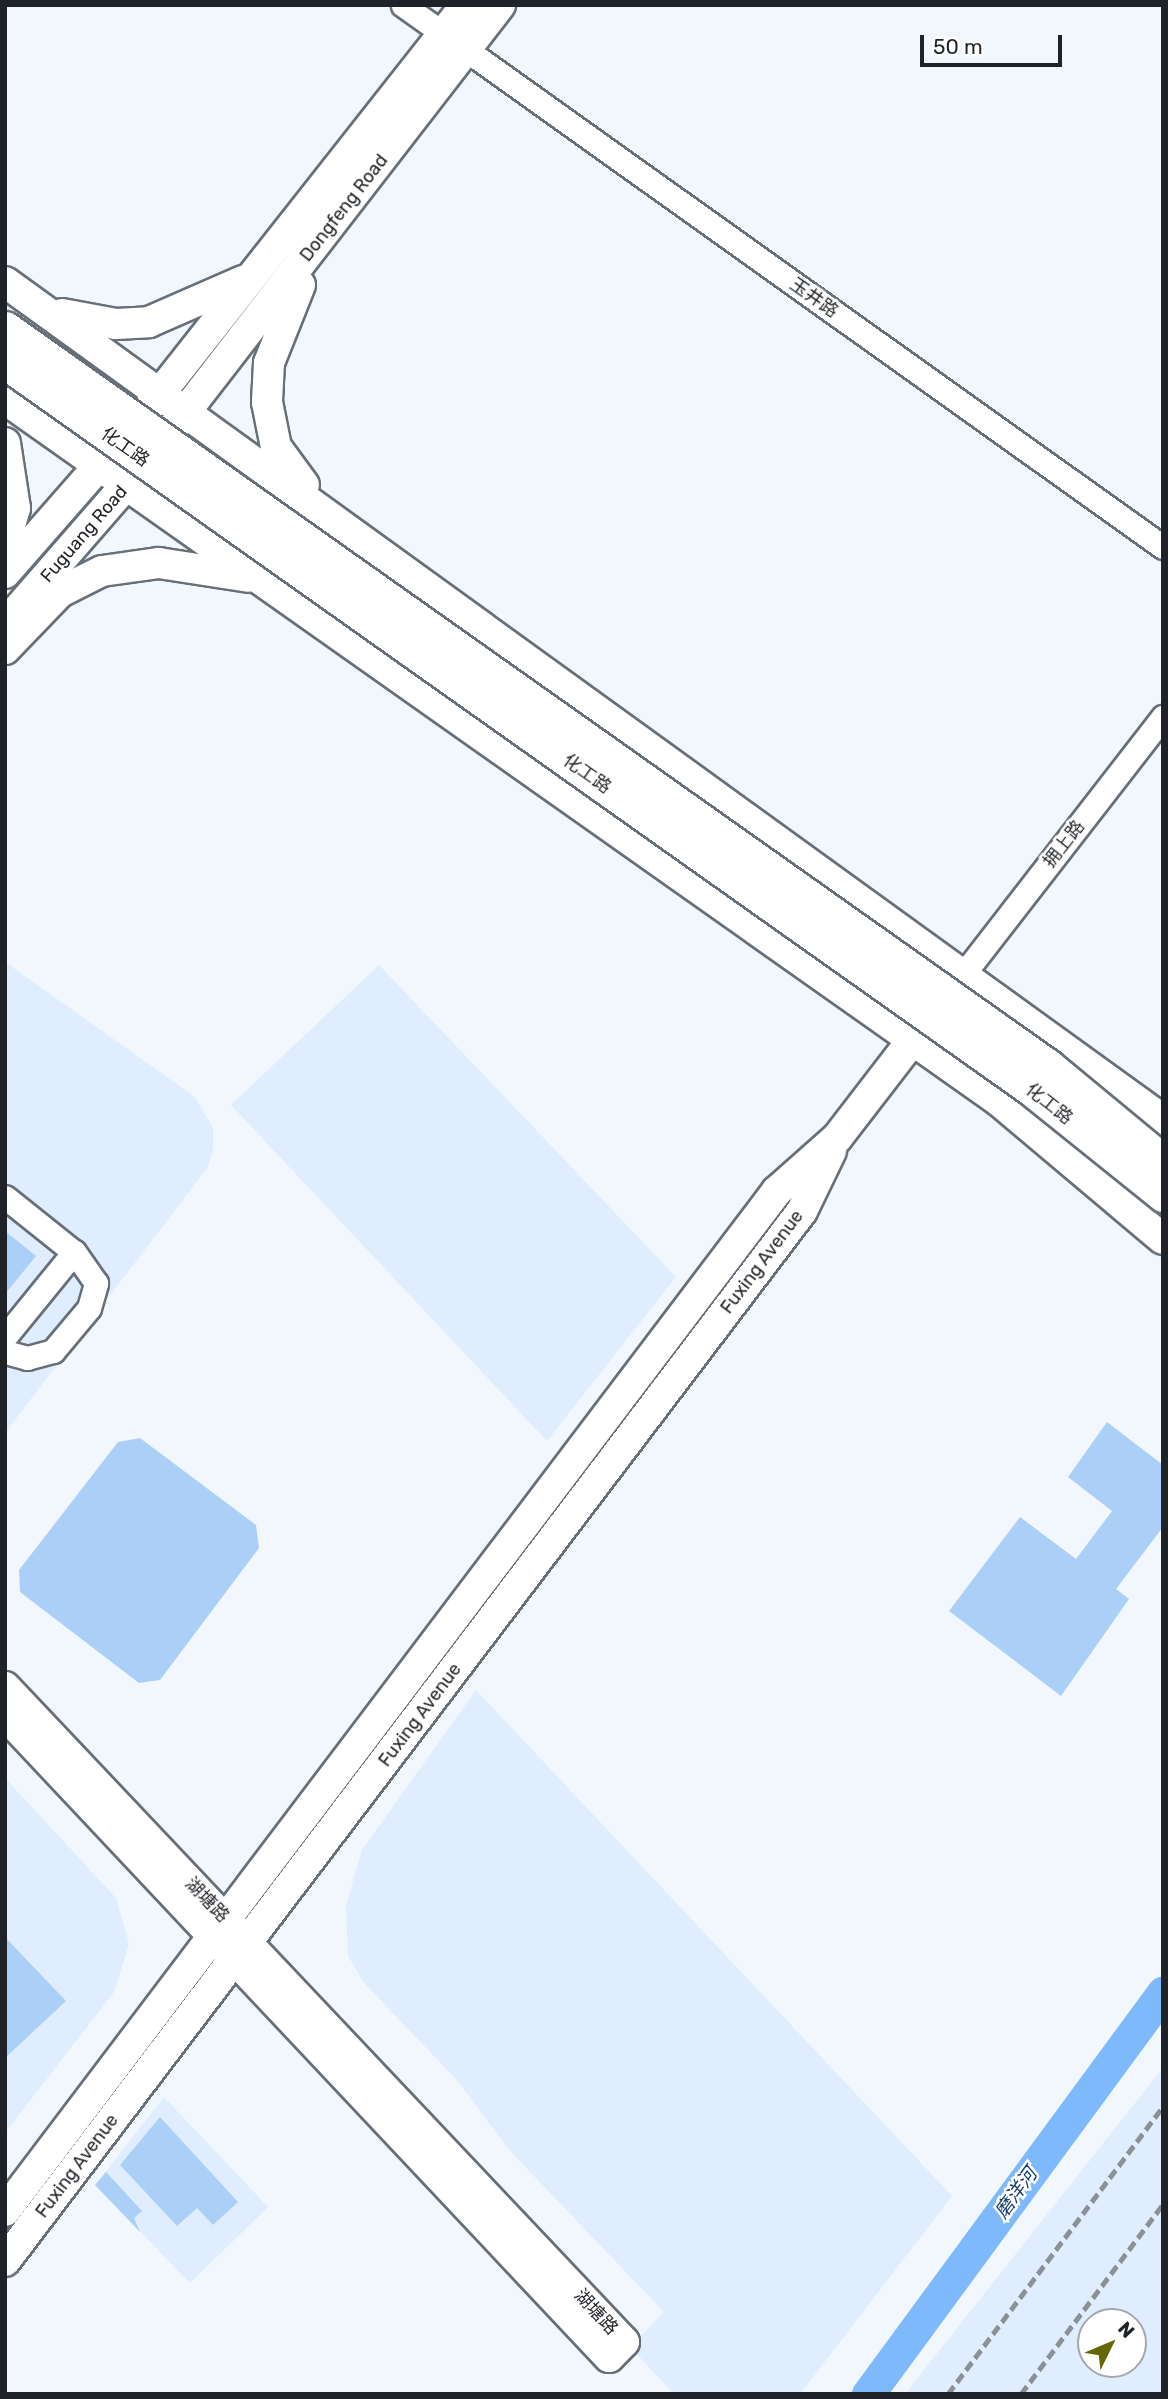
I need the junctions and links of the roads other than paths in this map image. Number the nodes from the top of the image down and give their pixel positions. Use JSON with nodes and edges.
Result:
{"nodes":[{"id":1,"x":403,"y":5,"type":"edge"},
{"id":2,"x":466,"y":5,"type":"edge"},
{"id":3,"x":500,"y":5,"type":"edge"},
{"id":4,"x":455,"y":42,"type":"junction"},
{"id":5,"x":331,"y":225,"type":"junction"},
{"id":6,"x":256,"y":274,"type":"junction"},
{"id":7,"x":5,"y":282,"type":"edge"},
{"id":8,"x":47,"y":310,"type":"junction"},
{"id":9,"x":5,"y":328,"type":"edge"},
{"id":10,"x":5,"y":362,"type":"edge"},
{"id":11,"x":163,"y":391,"type":"junction"},
{"id":12,"x":5,"y":399,"type":"edge"},
{"id":13,"x":187,"y":410,"type":"junction"},
{"id":14,"x":5,"y":443,"type":"edge"},
{"id":15,"x":98,"y":466,"type":"junction"},
{"id":16,"x":126,"y":487,"type":"junction"},
{"id":17,"x":354,"y":534,"type":"junction"},
{"id":18,"x":5,"y":543,"type":"edge"},
{"id":19,"x":1163,"y":547,"type":"edge"},
{"id":20,"x":5,"y":573,"type":"edge"},
{"id":21,"x":259,"y":579,"type":"junction"},
{"id":22,"x":5,"y":624,"type":"edge"},
{"id":23,"x":5,"y":649,"type":"edge"},
{"id":24,"x":1163,"y":717,"type":"edge"},
{"id":25,"x":965,"y":972,"type":"junction"},
{"id":26,"x":912,"y":1041,"type":"junction"},
{"id":27,"x":1160,"y":1117,"type":"edge"},
{"id":28,"x":837,"y":1138,"type":"junction"},
{"id":29,"x":1163,"y":1161,"type":"edge"},
{"id":30,"x":1163,"y":1195,"type":"edge"},
{"id":31,"x":5,"y":1197,"type":"edge"},
{"id":32,"x":1163,"y":1239,"type":"edge"},
{"id":33,"x":74,"y":1252,"type":"junction"},
{"id":34,"x":5,"y":1337,"type":"edge"},
{"id":35,"x":5,"y":1352,"type":"edge"},
{"id":36,"x":5,"y":1687,"type":"edge"},
{"id":37,"x":5,"y":1715,"type":"edge"},
{"id":38,"x":220,"y":1928,"type":"junction"},
{"id":39,"x":241,"y":1950,"type":"junction"},
{"id":40,"x":5,"y":2211,"type":"edge"},
{"id":41,"x":5,"y":2261,"type":"edge"}],
"edges":[{"from":1,"to":4,"type":"street","name":"玉井路"},
{"from":2,"to":4,"type":"main road","name":"Dongfeng Road"},
{"from":3,"to":4,"type":"main road","name":"Dongfeng Road"},
{"from":4,"to":5,"type":"main road","name":"Dongfeng Road"},
{"from":4,"to":6,"type":"main road","name":"Dongfeng Road"},
{"from":4,"to":19,"type":"street","name":"玉井路"},
{"from":5,"to":13,"type":"main road","name":"Dongfeng Road"},
{"from":5,"to":17,"type":"main road"},
{"from":6,"to":8,"type":"main road"},
{"from":6,"to":11,"type":"main road","name":"Dongfeng Road"},
{"from":7,"to":8,"type":"main road"},
{"from":8,"to":11,"type":"main road"},
{"from":9,"to":29,"type":"highway","name":"化工路","bridge":true},
{"from":10,"to":30,"type":"highway","name":"化工路","bridge":true},
{"from":11,"to":13,"type":"main road"},
{"from":11,"to":15,"type":"main road","name":"Fuguang Road"},
{"from":12,"to":15,"type":"main road"},
{"from":13,"to":16,"type":"main road","name":"Fuguang Road"},
{"from":13,"to":17,"type":"main road"},
{"from":14,"to":18,"type":"main road"},
{"from":15,"to":16,"type":"main road"},
{"from":15,"to":20,"type":"main road","name":"Fuguang Road"},
{"from":16,"to":21,"type":"main road"},
{"from":16,"to":22,"type":"main road","name":"Fuguang Road"},
{"from":17,"to":25,"type":"main road"},
{"from":21,"to":23,"type":"main road"},
{"from":21,"to":26,"type":"main road"},
{"from":24,"to":25,"type":"street","name":"拥上路"},
{"from":25,"to":26,"type":"main road"},
{"from":25,"to":27,"type":"main road"},
{"from":26,"to":28,"type":"main road"},
{"from":26,"to":32,"type":"main road"},
{"from":28,"to":38,"type":"main road","name":"Fuxing Avenue"},
{"from":28,"to":39,"type":"main road","name":"Fuxing Avenue"},
{"from":31,"to":33,"type":"street"},
{"from":33,"to":34,"type":"street"},
{"from":33,"to":35,"type":"street"},
{"from":36,"to":38,"type":"main road","name":"湖塘路"},
{"from":37,"to":38,"type":"main road","name":"湖塘路"},
{"from":38,"to":39,"type":"main road","name":"湖塘路"},
{"from":38,"to":40,"type":"main road","name":"Fuxing Avenue"},
{"from":39,"to":39,"type":"main road","name":"湖塘路"},
{"from":39,"to":41,"type":"main road","name":"Fuxing Avenue"}]}
